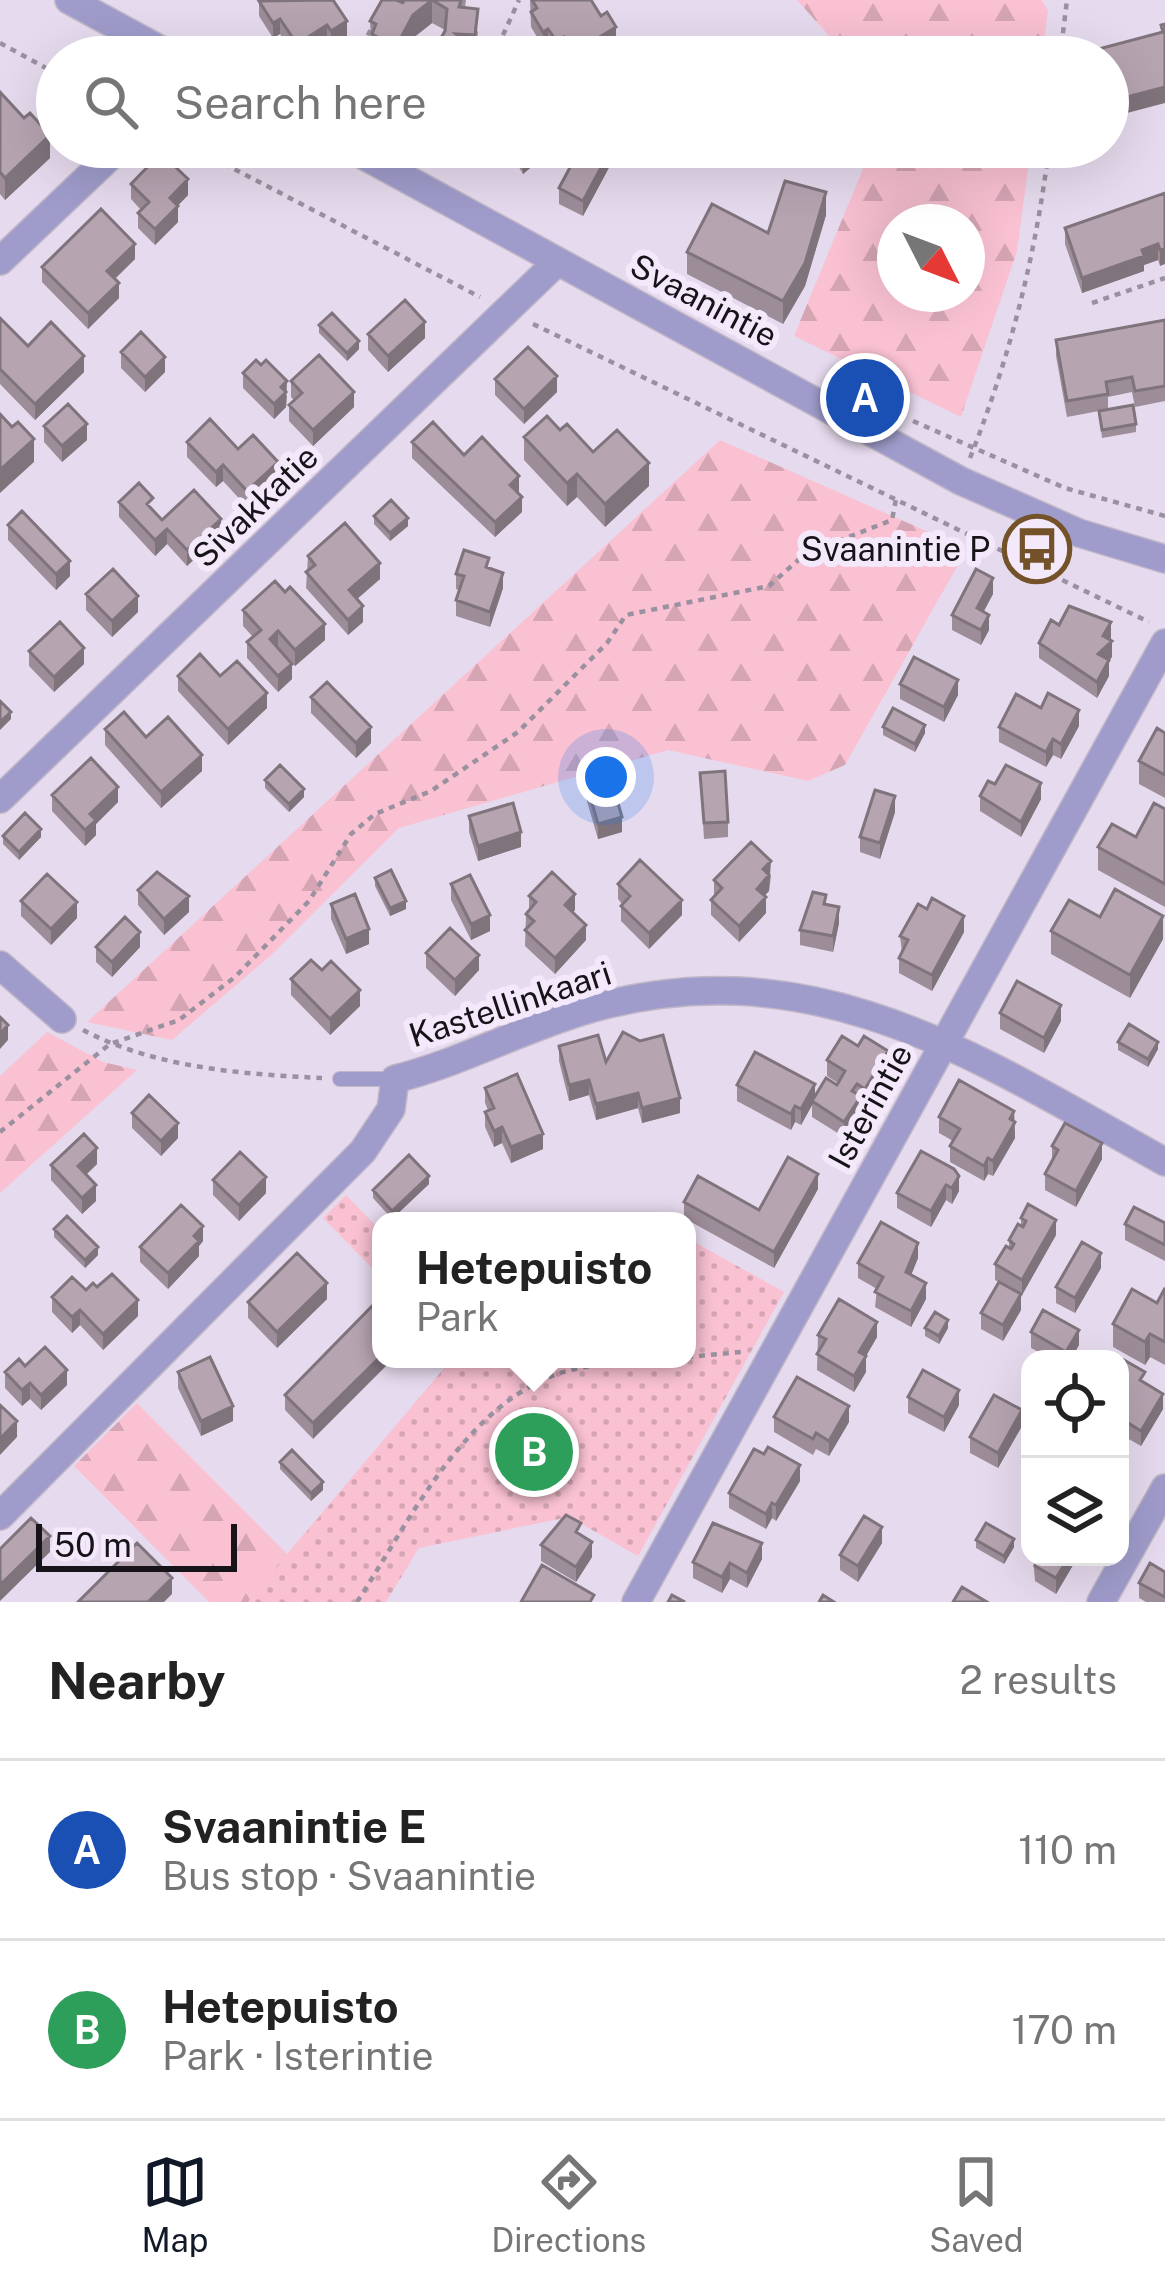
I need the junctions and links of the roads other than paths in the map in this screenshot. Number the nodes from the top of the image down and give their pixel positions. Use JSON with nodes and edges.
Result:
{"nodes":[{"id":1,"x":69,"y":0,"type":"edge"},
{"id":2,"x":135,"y":36,"type":"edge"},
{"id":3,"x":98,"y":168,"type":"edge"},
{"id":4,"x":402,"y":168,"type":"edge"},
{"id":5,"x":0,"y":261,"type":"edge"},
{"id":6,"x":556,"y":263,"type":"junction"},
{"id":7,"x":1165,"y":559,"type":"edge"},
{"id":8,"x":1165,"y":643,"type":"edge"},
{"id":9,"x":0,"y":799,"type":"edge"},
{"id":10,"x":0,"y":964,"type":"edge"},
{"id":11,"x":62,"y":1019,"type":"road end"},
{"id":12,"x":948,"y":1041,"type":"junction"},
{"id":13,"x":340,"y":1079,"type":"road end"},
{"id":14,"x":394,"y":1079,"type":"junction"},
{"id":15,"x":1165,"y":1162,"type":"edge"},
{"id":16,"x":1165,"y":1488,"type":"edge"},
{"id":17,"x":0,"y":1516,"type":"edge"},
{"id":18,"x":636,"y":1602,"type":"edge"},
{"id":19,"x":1101,"y":1602,"type":"edge"}],
"edges":[{"from":1,"to":2,"type":"street"},
{"from":3,"to":5,"type":"street"},
{"from":4,"to":6,"type":"street","name":"Svaanintie"},
{"from":6,"to":7,"type":"street","name":"Svaanintie"},
{"from":6,"to":9,"type":"street","name":"Sivakkatie"},
{"from":8,"to":12,"type":"street","name":"Isterintie"},
{"from":10,"to":11,"type":"street"},
{"from":12,"to":14,"type":"street","name":"Kastellinkaari"},
{"from":12,"to":15,"type":"street","name":"Kastellinkaari"},
{"from":12,"to":18,"type":"street","name":"Isterintie"},
{"from":13,"to":14,"type":"lane"},
{"from":14,"to":17,"type":"street","name":"Kastellinkaari"},
{"from":16,"to":19,"type":"street"}]}
